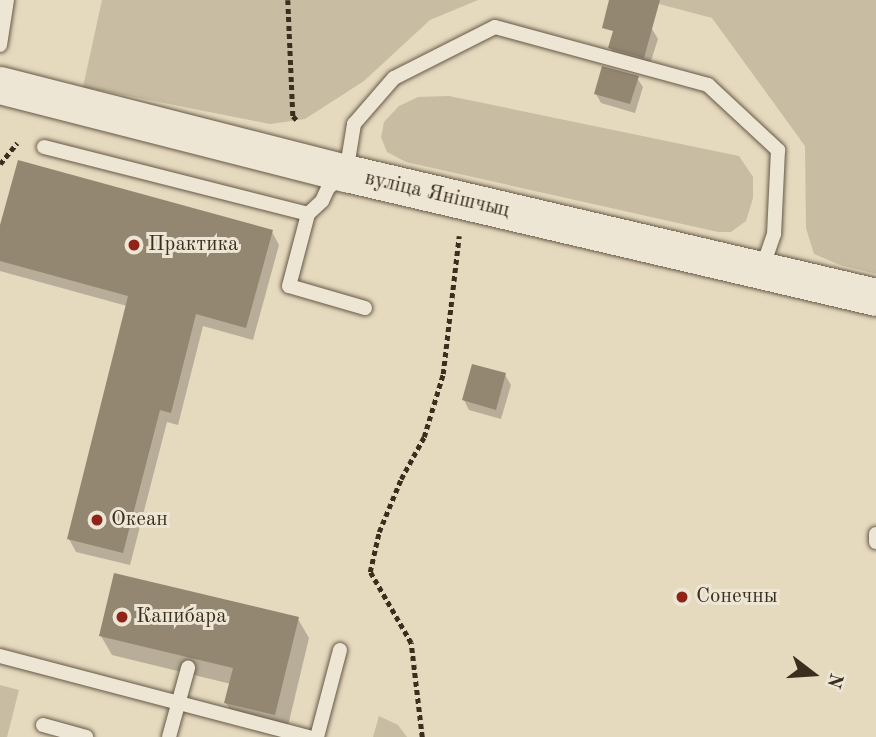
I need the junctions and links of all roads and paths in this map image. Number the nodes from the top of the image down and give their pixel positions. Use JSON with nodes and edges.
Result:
{"nodes":[{"id":1,"x":7,"y":0,"type":"edge"},
{"id":2,"x":288,"y":0,"type":"edge"},
{"id":3,"x":0,"y":45,"type":"edge"},
{"id":4,"x":0,"y":85,"type":"edge"},
{"id":5,"x":302,"y":125,"type":"dead end"},
{"id":6,"x":44,"y":147,"type":"dead end"},
{"id":7,"x":346,"y":173,"type":"junction"},
{"id":8,"x":308,"y":214,"type":"junction"},
{"id":9,"x":460,"y":227,"type":"dead end"},
{"id":10,"x":761,"y":272,"type":"junction"},
{"id":11,"x":876,"y":297,"type":"edge"},
{"id":12,"x":365,"y":308,"type":"dead end"},
{"id":13,"x":876,"y":534,"type":"edge"},
{"id":14,"x":876,"y":542,"type":"edge"},
{"id":15,"x":340,"y":650,"type":"dead end"},
{"id":16,"x":0,"y":656,"type":"edge"},
{"id":17,"x":188,"y":668,"type":"dead end"},
{"id":18,"x":178,"y":703,"type":"junction"},
{"id":19,"x":43,"y":725,"type":"dead end"},
{"id":20,"x":86,"y":737,"type":"edge"},
{"id":21,"x":169,"y":737,"type":"edge"},
{"id":22,"x":309,"y":737,"type":"edge"},
{"id":23,"x":317,"y":737,"type":"edge"},
{"id":24,"x":422,"y":737,"type":"edge"}],
"edges":[{"from":1,"to":3,"type":"lane"},
{"from":2,"to":5,"type":"path"},
{"from":4,"to":7,"type":"street","name":"вуліца Янішчыц"},
{"from":6,"to":8,"type":"lane"},
{"from":7,"to":8,"type":"lane"},
{"from":7,"to":10,"type":"street","name":"вуліца Янішчыц"},
{"from":7,"to":10,"type":"lane"},
{"from":8,"to":12,"type":"lane"},
{"from":9,"to":24,"type":"path"},
{"from":10,"to":11,"type":"street","name":"вуліца Янішчыц"},
{"from":13,"to":14,"type":"lane"},
{"from":15,"to":23,"type":"lane"},
{"from":16,"to":18,"type":"lane"},
{"from":17,"to":18,"type":"lane"},
{"from":18,"to":21,"type":"lane"},
{"from":18,"to":22,"type":"lane"},
{"from":19,"to":20,"type":"lane"}]}
